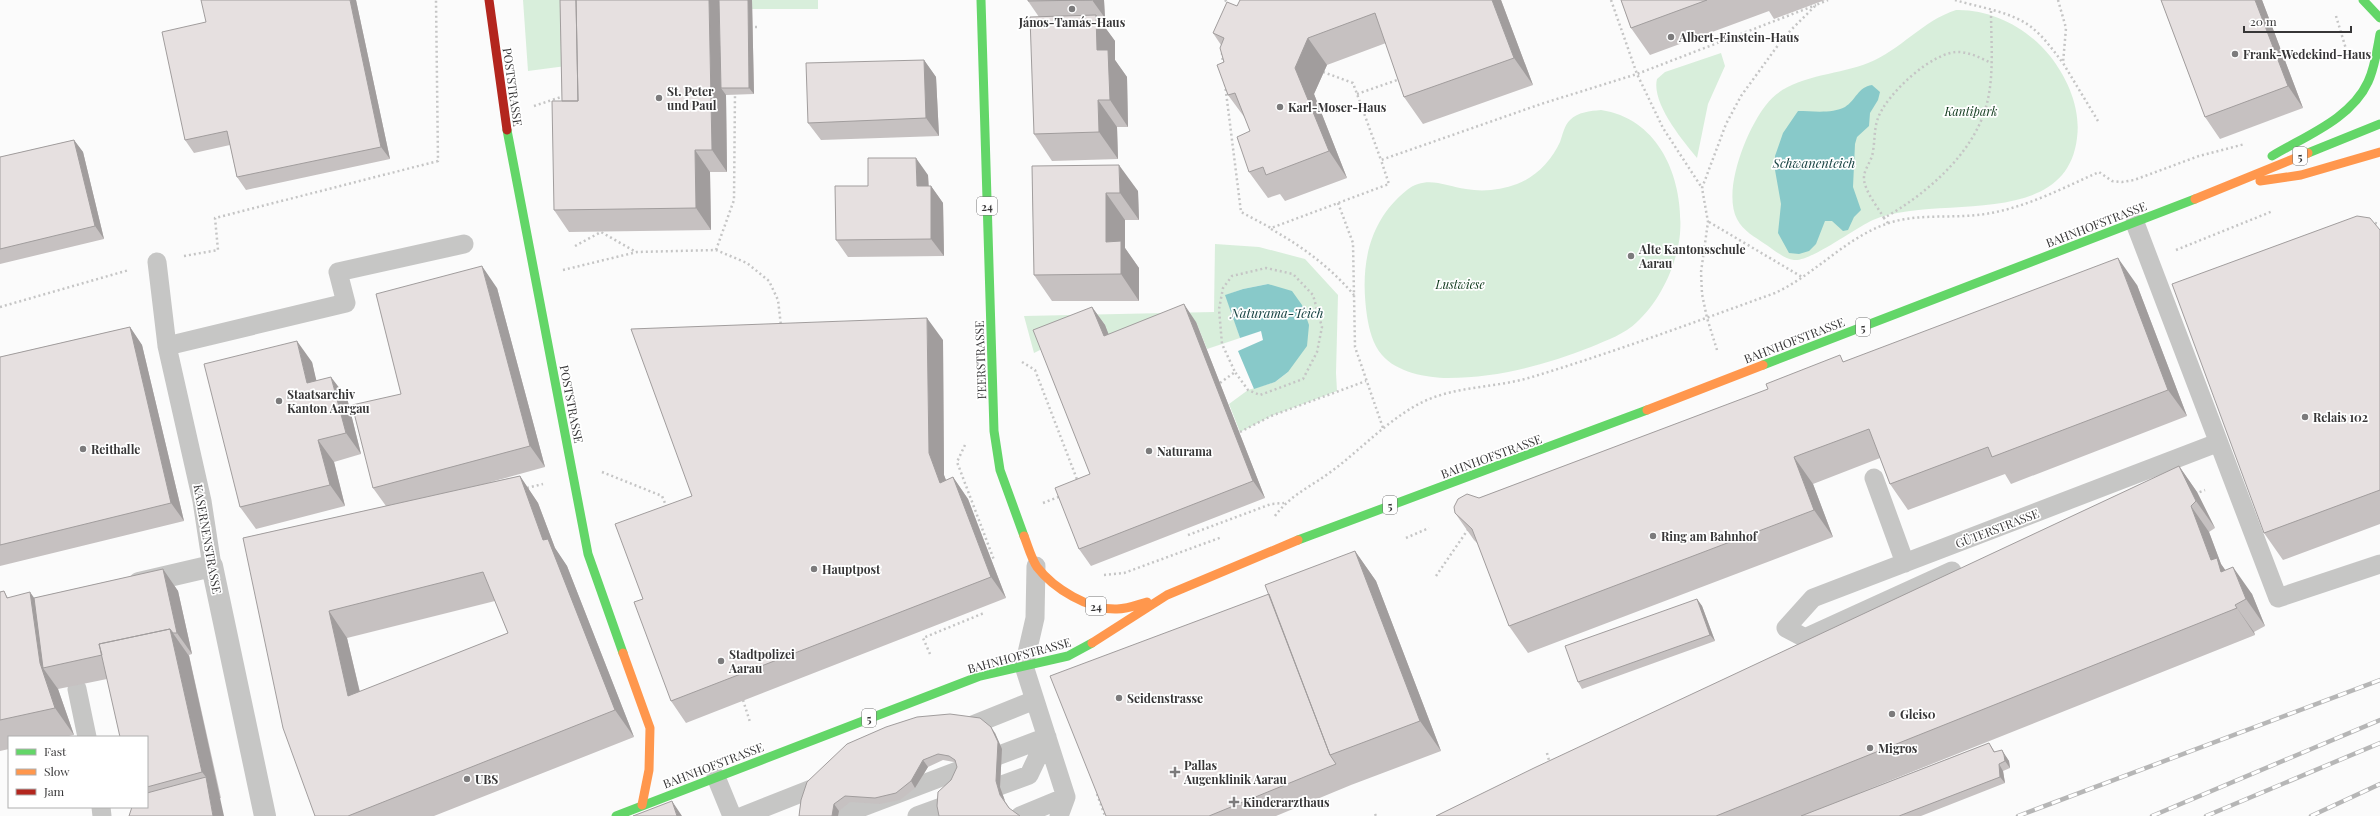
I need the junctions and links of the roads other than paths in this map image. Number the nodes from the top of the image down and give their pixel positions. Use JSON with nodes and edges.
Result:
{"nodes":[{"id":1,"x":489,"y":0,"type":"edge"},
{"id":2,"x":981,"y":0,"type":"edge"},
{"id":3,"x":2363,"y":0,"type":"edge"},
{"id":4,"x":2380,"y":18,"type":"edge"},
{"id":5,"x":2380,"y":34,"type":"edge"},
{"id":6,"x":2380,"y":124,"type":"edge"},
{"id":7,"x":2380,"y":152,"type":"edge"},
{"id":8,"x":2220,"y":188,"type":"junction"},
{"id":9,"x":2135,"y":223,"type":"junction"},
{"id":10,"x":464,"y":244,"type":"dead end"},
{"id":11,"x":157,"y":262,"type":"road end"},
{"id":12,"x":167,"y":346,"type":"junction"},
{"id":13,"x":2218,"y":443,"type":"junction"},
{"id":14,"x":1874,"y":478,"type":"edge"},
{"id":15,"x":1905,"y":563,"type":"junction"},
{"id":16,"x":2380,"y":564,"type":"edge"},
{"id":17,"x":212,"y":566,"type":"junction"},
{"id":18,"x":1036,"y":566,"type":"junction"},
{"id":19,"x":1952,"y":571,"type":"edge"},
{"id":20,"x":122,"y":587,"type":"edge"},
{"id":21,"x":1167,"y":595,"type":"junction"},
{"id":22,"x":1024,"y":666,"type":"junction"},
{"id":23,"x":77,"y":689,"type":"edge"},
{"id":24,"x":1035,"y":700,"type":"junction"},
{"id":25,"x":87,"y":736,"type":"edge"},
{"id":26,"x":941,"y":737,"type":"edge"},
{"id":27,"x":1047,"y":737,"type":"junction"},
{"id":28,"x":847,"y":775,"type":"edge"},
{"id":29,"x":716,"y":777,"type":"junction"},
{"id":30,"x":1066,"y":797,"type":"junction"},
{"id":31,"x":642,"y":806,"type":"junction"},
{"id":32,"x":265,"y":816,"type":"edge"},
{"id":33,"x":616,"y":816,"type":"edge"},
{"id":34,"x":732,"y":816,"type":"edge"},
{"id":35,"x":743,"y":816,"type":"edge"},
{"id":36,"x":839,"y":816,"type":"edge"},
{"id":37,"x":917,"y":816,"type":"edge"},
{"id":38,"x":1020,"y":816,"type":"edge"},
{"id":39,"x":1059,"y":816,"type":"edge"}],
"edges":[{"from":1,"to":31,"type":"main road","name":"POSTSTRASSE"},
{"from":2,"to":18,"type":"main road","name":"FEERSTRASSE","number":"24"},
{"from":3,"to":4,"type":"main road"},
{"from":5,"to":8,"type":"main road"},
{"from":6,"to":8,"type":"main road","name":"BAHNHOFSTRASSE","number":"5"},
{"from":7,"to":8,"type":"main road"},
{"from":8,"to":9,"type":"main road","name":"BAHNHOFSTRASSE","number":"5"},
{"from":9,"to":13,"type":"lane"},
{"from":9,"to":21,"type":"main road","name":"BAHNHOFSTRASSE","number":"5"},
{"from":10,"to":12,"type":"lane"},
{"from":11,"to":12,"type":"lane","name":"KASERNENSTRASSE"},
{"from":12,"to":17,"type":"lane","name":"KASERNENSTRASSE"},
{"from":13,"to":15,"type":"lane","name":"GÜTERSTRASSE"},
{"from":13,"to":16,"type":"lane"},
{"from":14,"to":15,"type":"lane"},
{"from":15,"to":19,"type":"lane","name":"GÜTERSTRASSE"},
{"from":17,"to":20,"type":"street"},
{"from":17,"to":32,"type":"street","name":"KASERNENSTRASSE"},
{"from":18,"to":21,"type":"main road","name":"FEERSTRASSE","number":"24"},
{"from":18,"to":22,"type":"lane"},
{"from":21,"to":22,"type":"main road","name":"BAHNHOFSTRASSE","number":"5"},
{"from":22,"to":24,"type":"lane"},
{"from":22,"to":29,"type":"main road","name":"BAHNHOFSTRASSE","number":"5"},
{"from":23,"to":25,"type":"lane"},
{"from":24,"to":26,"type":"lane"},
{"from":24,"to":27,"type":"lane"},
{"from":27,"to":30,"type":"lane"},
{"from":27,"to":36,"type":"lane"},
{"from":27,"to":37,"type":"lane"},
{"from":28,"to":35,"type":"lane"},
{"from":29,"to":31,"type":"main road","name":"BAHNHOFSTRASSE","number":"5"},
{"from":29,"to":34,"type":"lane"},
{"from":30,"to":38,"type":"lane"},
{"from":30,"to":39,"type":"lane"},
{"from":31,"to":33,"type":"main road","name":"BAHNHOFSTRASSE","number":"5"}]}
